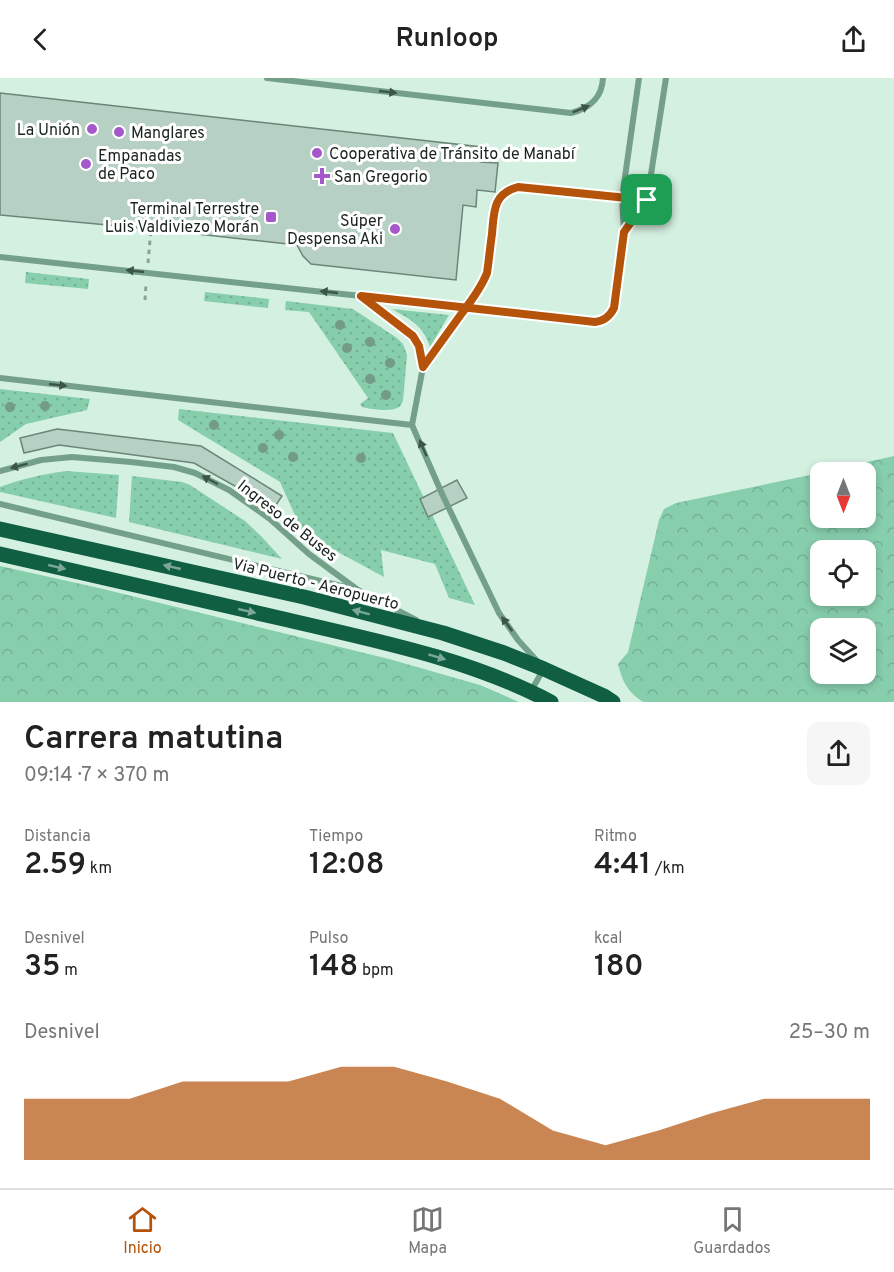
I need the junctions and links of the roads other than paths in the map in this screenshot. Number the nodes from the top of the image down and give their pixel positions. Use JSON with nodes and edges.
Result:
{"nodes":[{"id":1,"x":267,"y":78,"type":"edge"},
{"id":2,"x":603,"y":78,"type":"edge"},
{"id":3,"x":639,"y":78,"type":"edge"},
{"id":4,"x":666,"y":78,"type":"edge"},
{"id":5,"x":622,"y":198,"type":"junction"},
{"id":6,"x":647,"y":200,"type":"junction"},
{"id":7,"x":624,"y":232,"type":"junction"},
{"id":8,"x":0,"y":257,"type":"edge"},
{"id":9,"x":361,"y":296,"type":"junction"},
{"id":10,"x":466,"y":307,"type":"junction"},
{"id":11,"x":423,"y":367,"type":"junction"},
{"id":12,"x":0,"y":378,"type":"edge"},
{"id":13,"x":412,"y":425,"type":"junction"},
{"id":14,"x":0,"y":471,"type":"edge"},
{"id":15,"x":0,"y":504,"type":"edge"},
{"id":16,"x":0,"y":529,"type":"edge"},
{"id":17,"x":0,"y":554,"type":"edge"},
{"id":18,"x":358,"y":590,"type":"junction"},
{"id":19,"x":443,"y":633,"type":"junction"},
{"id":20,"x":544,"y":669,"type":"junction"},
{"id":21,"x":531,"y":691,"type":"junction"},
{"id":22,"x":551,"y":702,"type":"edge"},
{"id":23,"x":614,"y":702,"type":"edge"}],
"edges":[{"from":1,"to":2,"type":"lane","one_way":true},
{"from":3,"to":5,"type":"lane"},
{"from":4,"to":6,"type":"lane"},
{"from":5,"to":6,"type":"lane"},
{"from":5,"to":7,"type":"lane"},
{"from":5,"to":10,"type":"lane"},
{"from":6,"to":7,"type":"lane"},
{"from":7,"to":10,"type":"lane"},
{"from":9,"to":8,"type":"lane","one_way":true},
{"from":9,"to":10,"type":"lane"},
{"from":9,"to":11,"type":"lane"},
{"from":10,"to":11,"type":"lane"},
{"from":11,"to":13,"type":"lane"},
{"from":12,"to":13,"type":"lane","one_way":true},
{"from":20,"to":13,"type":"lane","one_way":true},
{"from":18,"to":14,"type":"lane","name":"Ingreso de Buses","one_way":true},
{"from":15,"to":18,"type":"lane"},
{"from":19,"to":16,"type":"main road","name":"Via Puerto - Aeropuerto","one_way":true},
{"from":17,"to":21,"type":"main road","one_way":true},
{"from":18,"to":19,"type":"lane","name":"Ingreso de Buses"},
{"from":19,"to":20,"type":"main road","name":"Via Puerto - Aeropuerto"},
{"from":20,"to":21,"type":"lane"},
{"from":20,"to":23,"type":"main road","name":"Via Puerto - Aeropuerto"},
{"from":21,"to":22,"type":"main road"}]}
